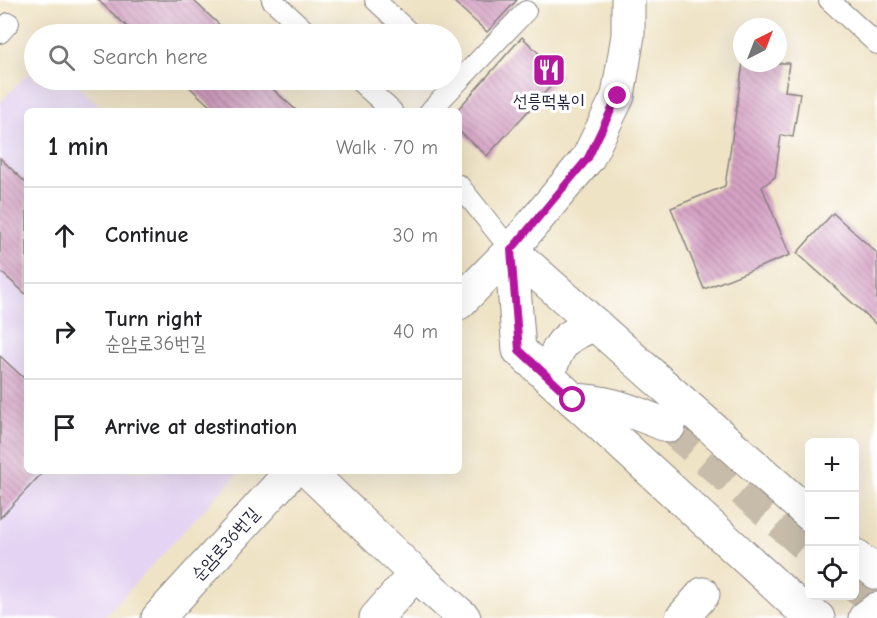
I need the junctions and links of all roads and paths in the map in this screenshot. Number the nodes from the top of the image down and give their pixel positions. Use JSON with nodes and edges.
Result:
{"nodes":[{"id":1,"x":272,"y":0,"type":"edge"},
{"id":2,"x":375,"y":0,"type":"edge"},
{"id":3,"x":628,"y":0,"type":"edge"},
{"id":4,"x":829,"y":0,"type":"edge"},
{"id":5,"x":526,"y":11,"type":"dead end"},
{"id":6,"x":298,"y":24,"type":"edge"},
{"id":7,"x":400,"y":24,"type":"edge"},
{"id":8,"x":877,"y":44,"type":"edge"},
{"id":9,"x":462,"y":78,"type":"edge"},
{"id":10,"x":369,"y":90,"type":"edge"},
{"id":11,"x":450,"y":90,"type":"edge"},
{"id":12,"x":389,"y":108,"type":"edge"},
{"id":13,"x":433,"y":108,"type":"edge"},
{"id":14,"x":462,"y":189,"type":"edge"},
{"id":15,"x":511,"y":250,"type":"junction"},
{"id":16,"x":462,"y":300,"type":"edge"},
{"id":17,"x":596,"y":325,"type":"junction"},
{"id":18,"x":629,"y":353,"type":"junction"},
{"id":19,"x":548,"y":377,"type":"junction"},
{"id":20,"x":573,"y":400,"type":"junction"},
{"id":21,"x":289,"y":474,"type":"edge"},
{"id":22,"x":311,"y":474,"type":"edge"},
{"id":23,"x":805,"y":511,"type":"edge"},
{"id":24,"x":859,"y":558,"type":"edge"},
{"id":25,"x":877,"y":573,"type":"edge"},
{"id":26,"x":415,"y":574,"type":"junction"},
{"id":27,"x":877,"y":609,"type":"edge"},
{"id":28,"x":158,"y":618,"type":"edge"},
{"id":29,"x":376,"y":618,"type":"edge"},
{"id":30,"x":464,"y":618,"type":"edge"},
{"id":31,"x":818,"y":618,"type":"edge"},
{"id":32,"x":864,"y":618,"type":"edge"}],
"edges":[{"from":1,"to":6,"type":"lane"},
{"from":2,"to":7,"type":"lane"},
{"from":3,"to":15,"type":"street"},
{"from":4,"to":8,"type":"lane"},
{"from":5,"to":9,"type":"lane"},
{"from":10,"to":12,"type":"lane"},
{"from":11,"to":13,"type":"lane"},
{"from":14,"to":15,"type":"lane"},
{"from":15,"to":16,"type":"street"},
{"from":15,"to":17,"type":"street"},
{"from":15,"to":19,"type":"street"},
{"from":17,"to":18,"type":"street"},
{"from":17,"to":19,"type":"street"},
{"from":18,"to":20,"type":"street"},
{"from":18,"to":23,"type":"street"},
{"from":19,"to":20,"type":"street"},
{"from":20,"to":31,"type":"street"},
{"from":21,"to":28,"type":"street","name":"순암로36번길"},
{"from":22,"to":26,"type":"street"},
{"from":24,"to":25,"type":"street"},
{"from":26,"to":29,"type":"street"},
{"from":26,"to":30,"type":"street"},
{"from":27,"to":32,"type":"street"}]}
